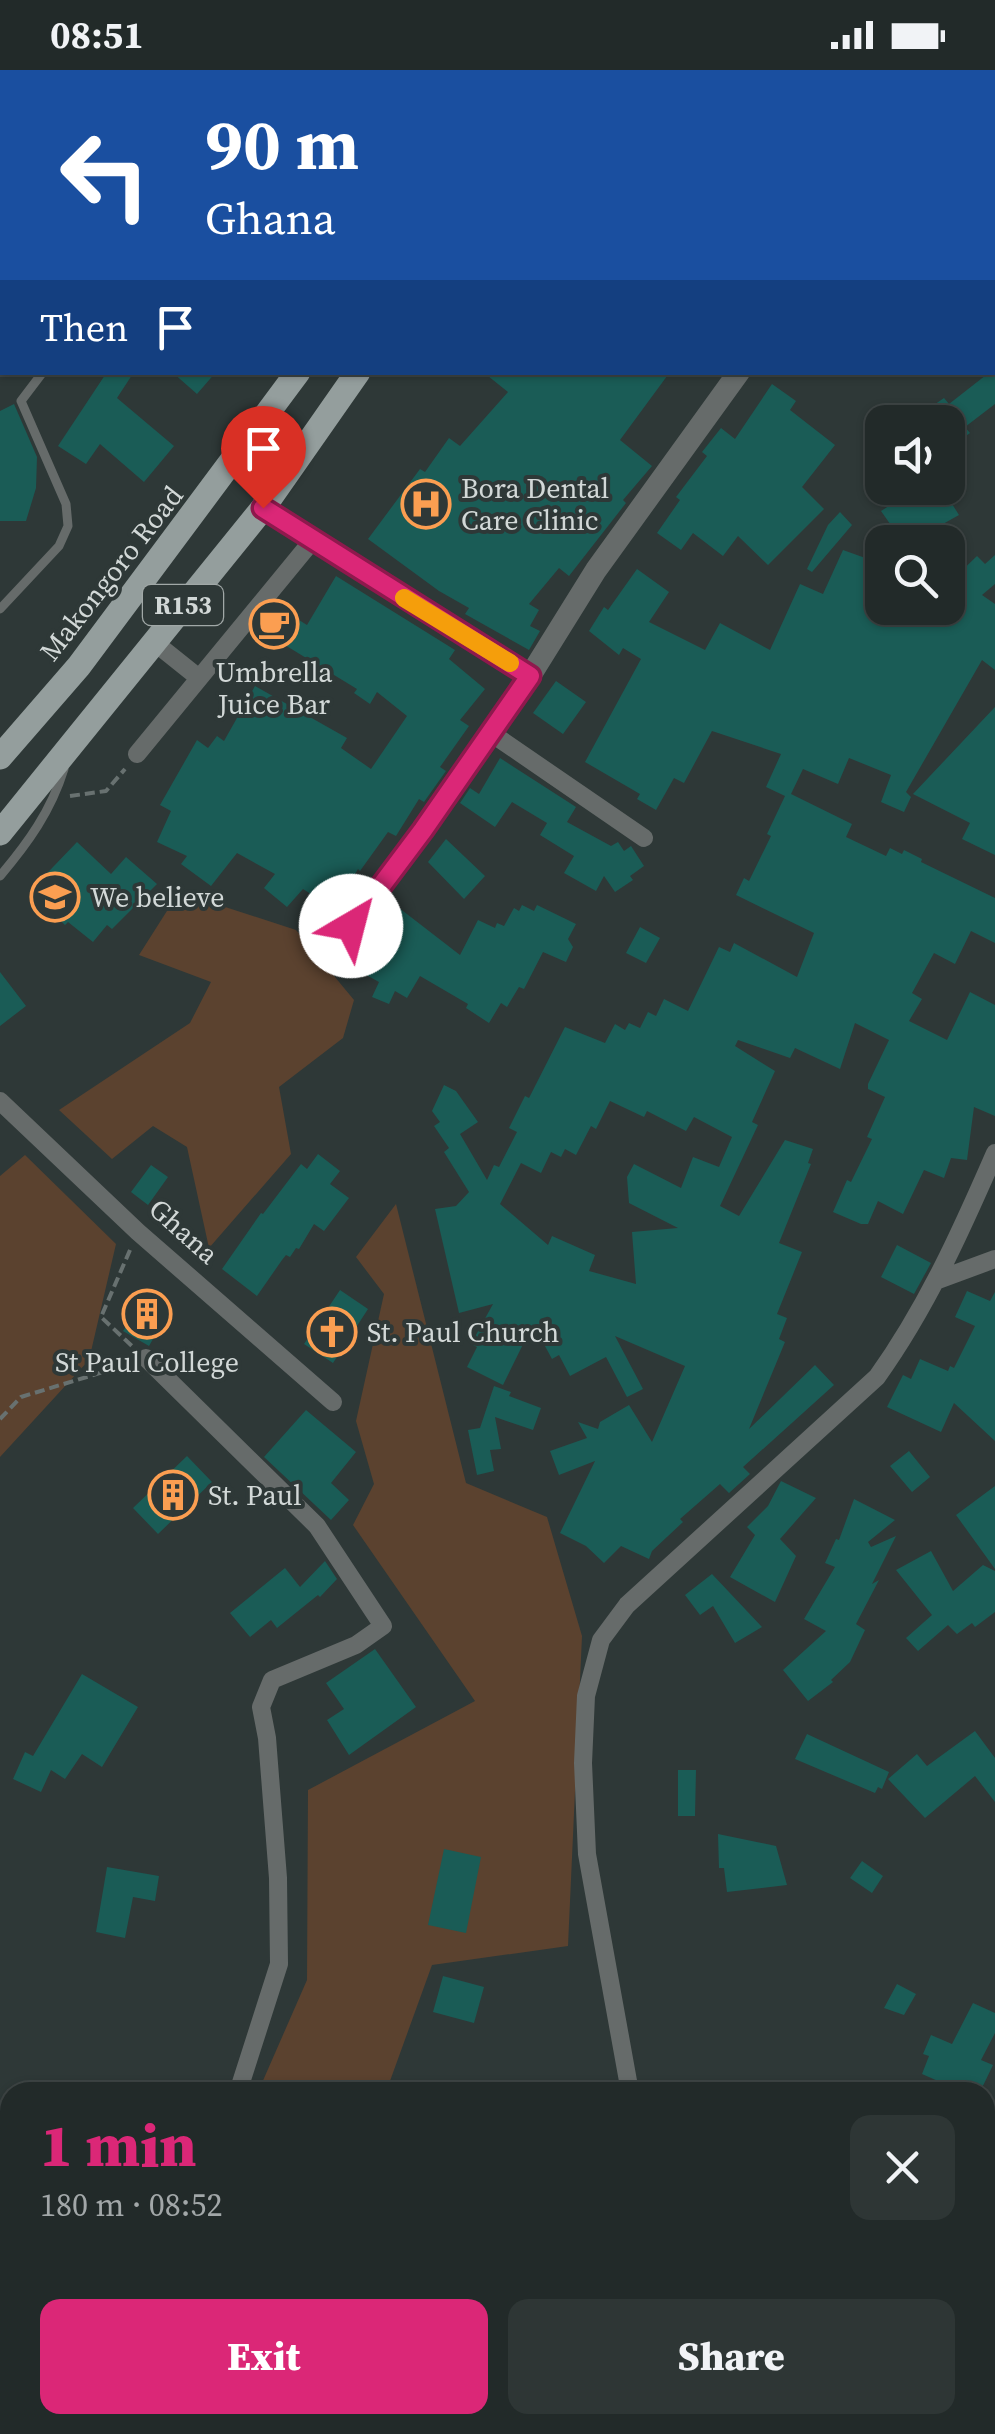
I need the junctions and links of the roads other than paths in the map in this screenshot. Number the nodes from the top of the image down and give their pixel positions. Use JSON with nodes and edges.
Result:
{"nodes":[{"id":1,"x":41,"y":375,"type":"edge"},
{"id":2,"x":296,"y":375,"type":"edge"},
{"id":3,"x":356,"y":375,"type":"edge"},
{"id":4,"x":737,"y":375,"type":"edge"},
{"id":5,"x":263,"y":508,"type":"junction"},
{"id":6,"x":312,"y":541,"type":"junction"},
{"id":7,"x":0,"y":609,"type":"edge"},
{"id":8,"x":154,"y":642,"type":"junction"},
{"id":9,"x":530,"y":676,"type":"junction"},
{"id":10,"x":199,"y":678,"type":"junction"},
{"id":11,"x":490,"y":733,"type":"junction"},
{"id":12,"x":75,"y":744,"type":"junction"},
{"id":13,"x":137,"y":754,"type":"road end"},
{"id":14,"x":0,"y":756,"type":"edge"},
{"id":15,"x":0,"y":833,"type":"edge"},
{"id":16,"x":644,"y":838,"type":"dead end"},
{"id":17,"x":0,"y":876,"type":"edge"},
{"id":18,"x":351,"y":926,"type":"dead end"},
{"id":19,"x":0,"y":1101,"type":"edge"},
{"id":20,"x":995,"y":1153,"type":"edge"},
{"id":21,"x":995,"y":1259,"type":"edge"},
{"id":22,"x":938,"y":1280,"type":"junction"},
{"id":23,"x":146,"y":1358,"type":"road end"},
{"id":24,"x":333,"y":1402,"type":"dead end"},
{"id":25,"x":241,"y":2082,"type":"edge"},
{"id":26,"x":628,"y":2082,"type":"edge"}],
"edges":[{"from":1,"to":7,"type":"lane"},
{"from":2,"to":14,"type":"main road","name":"Makongoro Road","number":"R153"},
{"from":3,"to":5,"type":"main road","number":"R153"},
{"from":4,"to":9,"type":"street"},
{"from":5,"to":6,"type":"street"},
{"from":5,"to":8,"type":"main road","number":"R153"},
{"from":6,"to":9,"type":"street"},
{"from":6,"to":10,"type":"street"},
{"from":8,"to":10,"type":"street"},
{"from":8,"to":12,"type":"main road","number":"R153"},
{"from":9,"to":11,"type":"street"},
{"from":10,"to":13,"type":"street"},
{"from":11,"to":16,"type":"street"},
{"from":11,"to":18,"type":"street"},
{"from":12,"to":15,"type":"main road","number":"R153"},
{"from":12,"to":17,"type":"lane"},
{"from":19,"to":24,"type":"street","name":"Ghana"},
{"from":20,"to":22,"type":"street"},
{"from":21,"to":22,"type":"street"},
{"from":22,"to":26,"type":"street"},
{"from":23,"to":25,"type":"street"}]}
